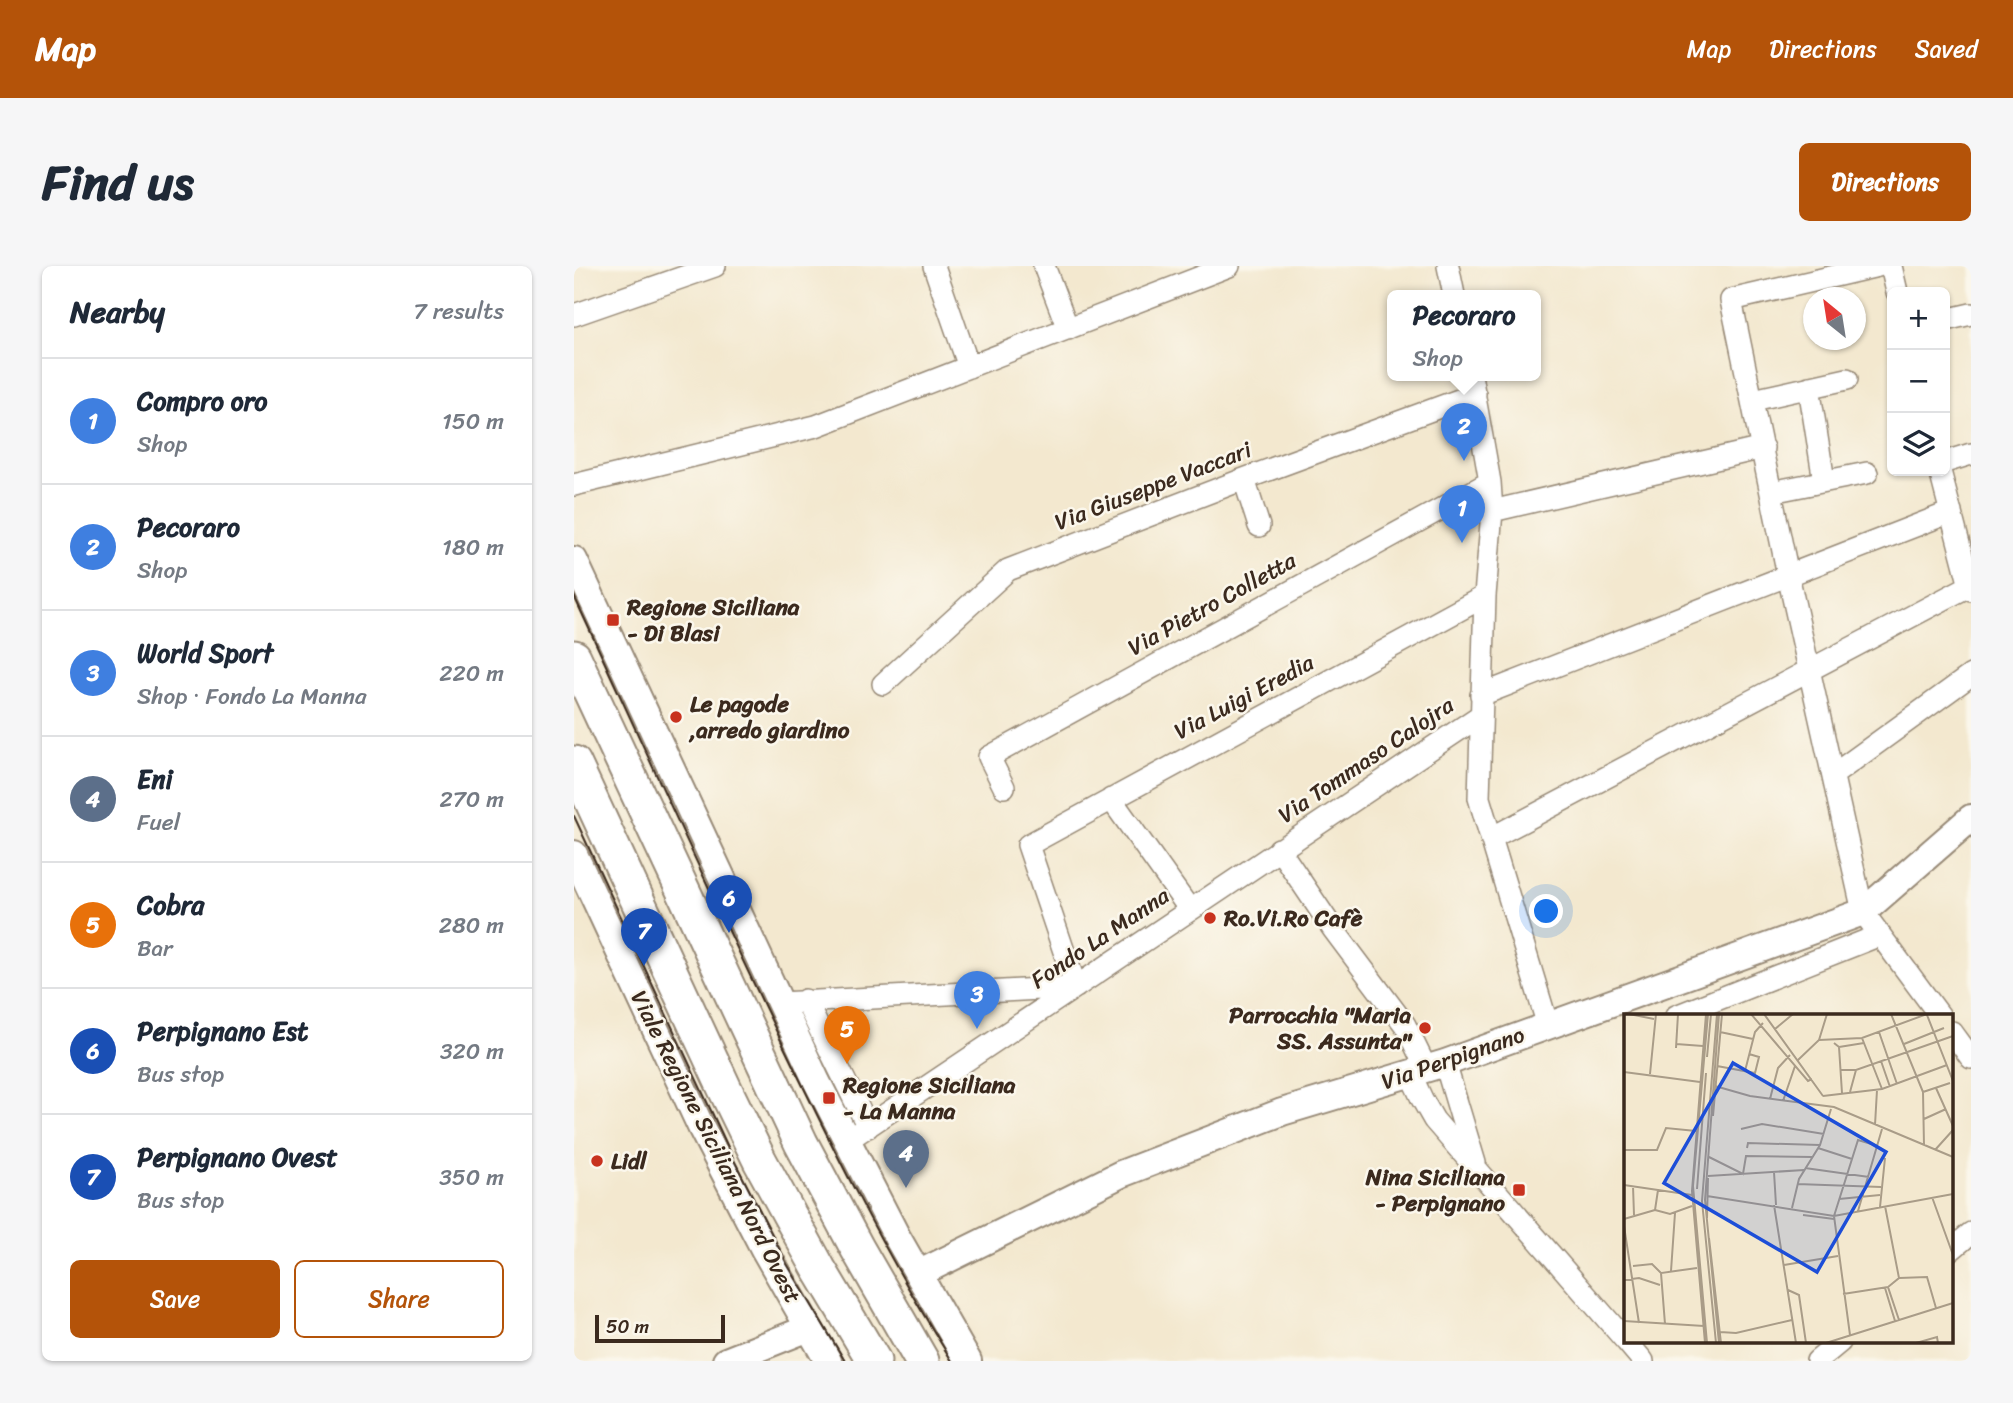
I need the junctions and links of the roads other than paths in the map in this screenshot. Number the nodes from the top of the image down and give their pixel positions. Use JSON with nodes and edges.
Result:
{"nodes":[{"id":1,"x":715,"y":266,"type":"edge"},
{"id":2,"x":934,"y":266,"type":"edge"},
{"id":3,"x":1044,"y":266,"type":"edge"},
{"id":4,"x":1229,"y":266,"type":"edge"},
{"id":5,"x":1448,"y":266,"type":"edge"},
{"id":6,"x":1878,"y":266,"type":"edge"},
{"id":7,"x":1891,"y":266,"type":"edge"},
{"id":8,"x":688,"y":270,"type":"edge"},
{"id":9,"x":1896,"y":287,"type":"edge"},
{"id":10,"x":1453,"y":290,"type":"edge"},
{"id":11,"x":1971,"y":314,"type":"edge"},
{"id":12,"x":574,"y":315,"type":"edge"},
{"id":13,"x":1950,"y":319,"type":"edge"},
{"id":14,"x":1068,"y":329,"type":"junction"},
{"id":15,"x":969,"y":367,"type":"junction"},
{"id":16,"x":1846,"y":379,"type":"dead end"},
{"id":17,"x":1473,"y":384,"type":"edge"},
{"id":18,"x":1809,"y":387,"type":"junction"},
{"id":19,"x":1753,"y":400,"type":"junction"},
{"id":20,"x":1763,"y":448,"type":"junction"},
{"id":21,"x":1971,"y":454,"type":"edge"},
{"id":22,"x":1950,"y":460,"type":"edge"},
{"id":23,"x":1867,"y":472,"type":"dead end"},
{"id":24,"x":1941,"y":476,"type":"edge"},
{"id":25,"x":1244,"y":479,"type":"junction"},
{"id":26,"x":1824,"y":481,"type":"junction"},
{"id":27,"x":1490,"y":482,"type":"junction"},
{"id":28,"x":574,"y":485,"type":"edge"},
{"id":29,"x":1771,"y":492,"type":"junction"},
{"id":30,"x":1492,"y":511,"type":"junction"},
{"id":31,"x":1951,"y":512,"type":"junction"},
{"id":32,"x":1259,"y":526,"type":"dead end"},
{"id":33,"x":574,"y":560,"type":"edge"},
{"id":34,"x":1788,"y":575,"type":"junction"},
{"id":35,"x":1971,"y":587,"type":"edge"},
{"id":36,"x":1485,"y":596,"type":"junction"},
{"id":37,"x":574,"y":657,"type":"edge"},
{"id":38,"x":1809,"y":671,"type":"junction"},
{"id":39,"x":1971,"y":675,"type":"edge"},
{"id":40,"x":883,"y":684,"type":"dead end"},
{"id":41,"x":1481,"y":705,"type":"junction"},
{"id":42,"x":574,"y":763,"type":"edge"},
{"id":43,"x":1833,"y":775,"type":"junction"},
{"id":44,"x":1004,"y":787,"type":"dead end"},
{"id":45,"x":1111,"y":799,"type":"junction"},
{"id":46,"x":1971,"y":818,"type":"edge"},
{"id":47,"x":1490,"y":838,"type":"junction"},
{"id":48,"x":1279,"y":849,"type":"junction"},
{"id":49,"x":577,"y":871,"type":"edge"},
{"id":50,"x":1190,"y":910,"type":"junction"},
{"id":51,"x":1863,"y":912,"type":"junction"},
{"id":52,"x":1880,"y":935,"type":"junction"},
{"id":53,"x":1076,"y":987,"type":"junction"},
{"id":54,"x":793,"y":1002,"type":"junction"},
{"id":55,"x":1681,"y":1014,"type":"edge"},
{"id":56,"x":1939,"y":1014,"type":"edge"},
{"id":57,"x":1548,"y":1026,"type":"junction"},
{"id":58,"x":1954,"y":1035,"type":"edge"},
{"id":59,"x":1971,"y":1058,"type":"edge"},
{"id":60,"x":1427,"y":1068,"type":"junction"},
{"id":61,"x":857,"y":1134,"type":"junction"},
{"id":62,"x":1477,"y":1171,"type":"junction"},
{"id":63,"x":1971,"y":1233,"type":"edge"},
{"id":64,"x":1954,"y":1247,"type":"edge"},
{"id":65,"x":918,"y":1274,"type":"junction"},
{"id":66,"x":809,"y":1328,"type":"junction"},
{"id":67,"x":1624,"y":1340,"type":"edge"},
{"id":68,"x":1628,"y":1344,"type":"edge"},
{"id":69,"x":1838,"y":1344,"type":"edge"},
{"id":70,"x":726,"y":1361,"type":"edge"},
{"id":71,"x":828,"y":1361,"type":"edge"},
{"id":72,"x":874,"y":1361,"type":"edge"},
{"id":73,"x":922,"y":1361,"type":"edge"},
{"id":74,"x":968,"y":1361,"type":"edge"},
{"id":75,"x":1643,"y":1361,"type":"edge"},
{"id":76,"x":1817,"y":1361,"type":"edge"}],
"edges":[{"from":1,"to":8,"type":"street"},
{"from":2,"to":15,"type":"street"},
{"from":3,"to":14,"type":"street"},
{"from":4,"to":14,"type":"street"},
{"from":5,"to":10,"type":"street"},
{"from":6,"to":19,"type":"street"},
{"from":7,"to":9,"type":"street"},
{"from":8,"to":12,"type":"street"},
{"from":11,"to":13,"type":"street"},
{"from":14,"to":15,"type":"street"},
{"from":15,"to":28,"type":"street"},
{"from":16,"to":18,"type":"street"},
{"from":17,"to":25,"type":"street","name":"Via Giuseppe Vaccari"},
{"from":17,"to":27,"type":"street"},
{"from":18,"to":19,"type":"street"},
{"from":18,"to":26,"type":"street"},
{"from":19,"to":20,"type":"street"},
{"from":20,"to":29,"type":"street"},
{"from":20,"to":30,"type":"street"},
{"from":21,"to":22,"type":"street"},
{"from":23,"to":26,"type":"street"},
{"from":24,"to":31,"type":"street"},
{"from":25,"to":32,"type":"street"},
{"from":25,"to":40,"type":"street","name":"Via Giuseppe Vaccari"},
{"from":26,"to":29,"type":"street"},
{"from":27,"to":30,"type":"street"},
{"from":27,"to":44,"type":"street","name":"Via Pietro Colletta"},
{"from":29,"to":34,"type":"street"},
{"from":30,"to":36,"type":"street"},
{"from":31,"to":34,"type":"street","name":"Via Tommaso Calojra"},
{"from":31,"to":35,"type":"street"},
{"from":33,"to":54,"type":"street"},
{"from":34,"to":38,"type":"street"},
{"from":34,"to":41,"type":"street","name":"Via Tommaso Calojra"},
{"from":35,"to":38,"type":"street"},
{"from":36,"to":41,"type":"street"},
{"from":36,"to":45,"type":"street","name":"Via Luigi Eredia"},
{"from":37,"to":73,"type":"main road"},
{"from":38,"to":43,"type":"street"},
{"from":38,"to":47,"type":"street"},
{"from":39,"to":43,"type":"street"},
{"from":41,"to":47,"type":"street"},
{"from":41,"to":48,"type":"street","name":"Via Tommaso Calojra"},
{"from":42,"to":72,"type":"main road","name":"Viale Regione Siciliana Nord Ovest"},
{"from":43,"to":51,"type":"street"},
{"from":45,"to":50,"type":"street"},
{"from":45,"to":53,"type":"street","name":"Via Luigi Eredia"},
{"from":46,"to":51,"type":"street","name":"Via Perpignano"},
{"from":47,"to":57,"type":"street"},
{"from":48,"to":50,"type":"street","name":"Fondo La Manna"},
{"from":48,"to":60,"type":"street"},
{"from":49,"to":66,"type":"street","name":"Viale Regione Siciliana Nord Ovest"},
{"from":50,"to":53,"type":"street","name":"Fondo La Manna"},
{"from":51,"to":52,"type":"street"},
{"from":51,"to":57,"type":"street","name":"Via Perpignano"},
{"from":52,"to":55,"type":"street"},
{"from":52,"to":56,"type":"street"},
{"from":53,"to":54,"type":"street"},
{"from":53,"to":61,"type":"street","name":"Fondo La Manna"},
{"from":54,"to":61,"type":"street"},
{"from":57,"to":60,"type":"street","name":"Via Perpignano"},
{"from":58,"to":59,"type":"street"},
{"from":60,"to":62,"type":"street"},
{"from":60,"to":62,"type":"street"},
{"from":60,"to":65,"type":"street","name":"Via Perpignano"},
{"from":61,"to":65,"type":"street"},
{"from":62,"to":67,"type":"street"},
{"from":63,"to":64,"type":"street"},
{"from":65,"to":74,"type":"street"},
{"from":66,"to":70,"type":"street"},
{"from":66,"to":71,"type":"street","name":"Viale Regione Siciliana Nord Ovest"},
{"from":68,"to":75,"type":"street"},
{"from":69,"to":76,"type":"street"}]}
